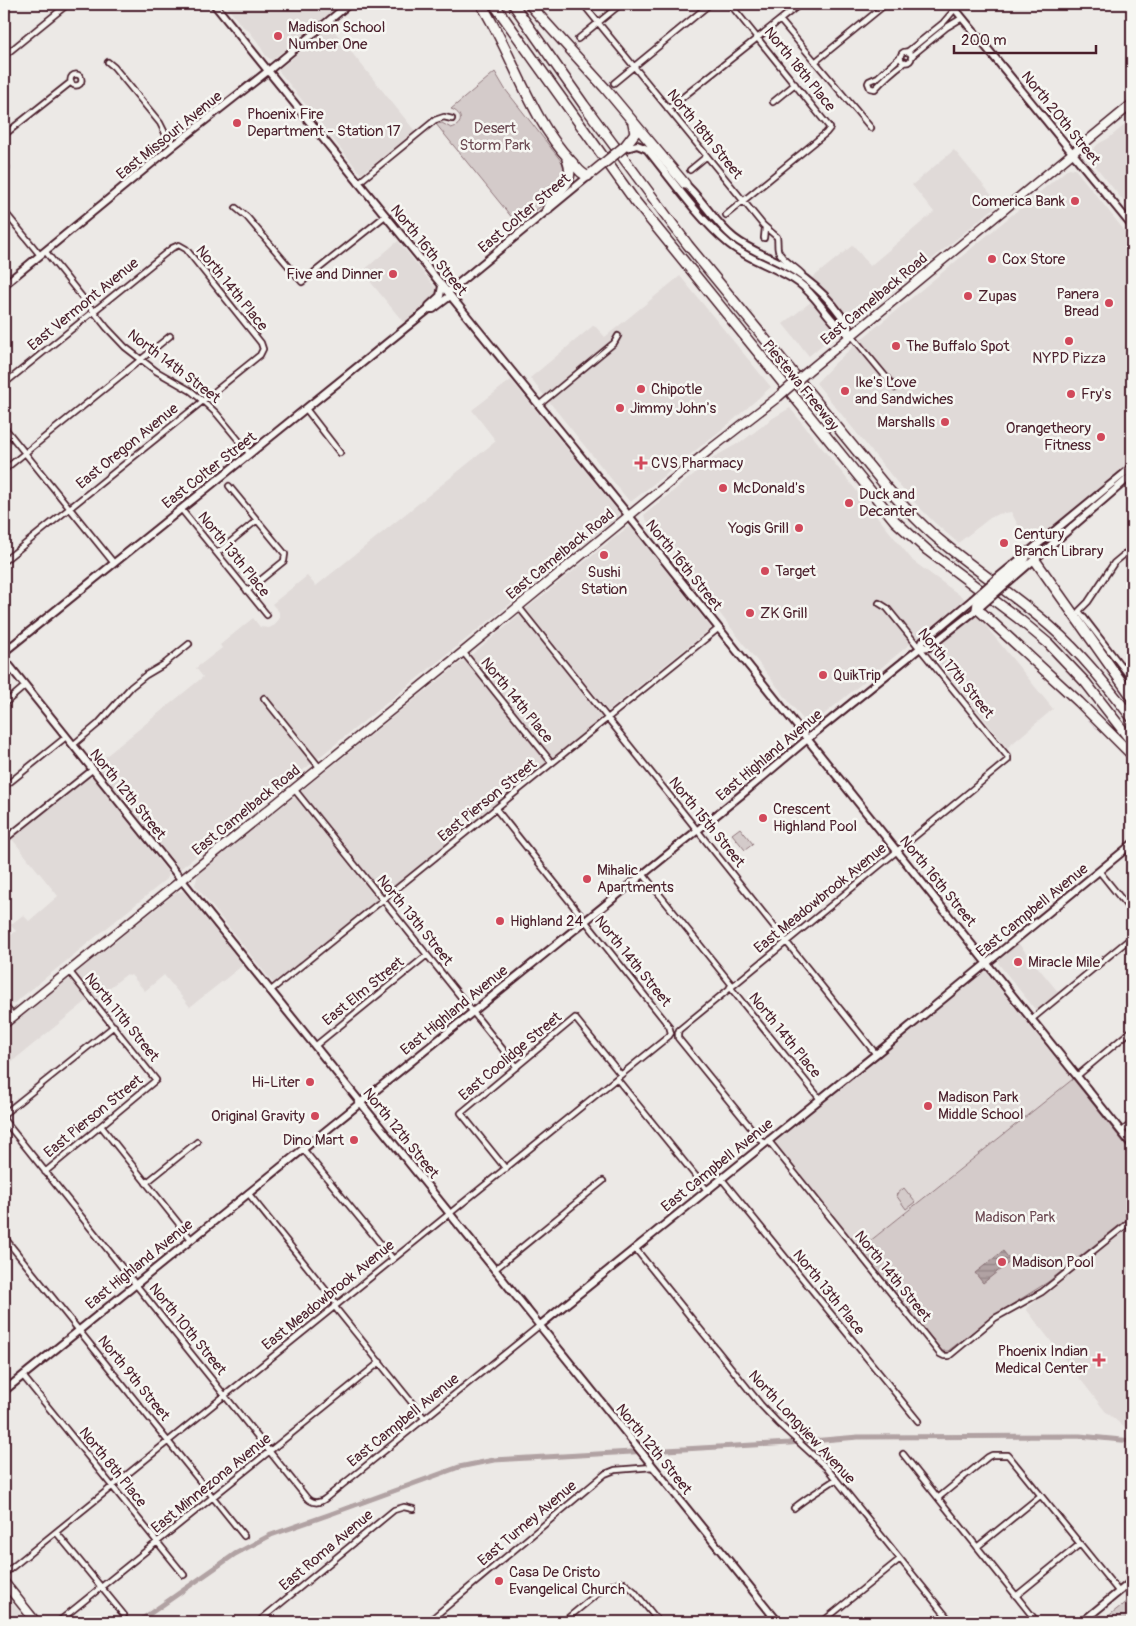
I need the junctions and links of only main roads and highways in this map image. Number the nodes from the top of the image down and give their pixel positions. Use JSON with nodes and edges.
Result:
{"nodes":[{"id":1,"x":481,"y":4,"type":"edge"},
{"id":2,"x":494,"y":4,"type":"edge"},
{"id":3,"x":513,"y":4,"type":"edge"},
{"id":4,"x":529,"y":4,"type":"edge"},
{"id":5,"x":1132,"y":104,"type":"edge"},
{"id":6,"x":632,"y":120,"type":"junction"},
{"id":7,"x":566,"y":156,"type":"junction"},
{"id":8,"x":685,"y":184,"type":"road end"},
{"id":9,"x":547,"y":210,"type":"road end"},
{"id":10,"x":1028,"y":552,"type":"road end"},
{"id":11,"x":1035,"y":560,"type":"road end"},
{"id":12,"x":1132,"y":697,"type":"edge"},
{"id":13,"x":1132,"y":718,"type":"edge"},
{"id":14,"x":1132,"y":742,"type":"edge"},
{"id":15,"x":1132,"y":755,"type":"edge"},
{"id":16,"x":4,"y":1024,"type":"edge"},
{"id":17,"x":4,"y":1582,"type":"edge"},
{"id":18,"x":36,"y":1622,"type":"edge"}],
"edges":[{"from":1,"to":7,"type":"highway"},
{"from":2,"to":14,"type":"highway","name":"Piestewa Freeway"},
{"from":3,"to":13,"type":"highway","name":"Piestewa Freeway"},
{"from":4,"to":6,"type":"highway"},
{"from":5,"to":16,"type":"main road","name":"East Camelback Road","bridge":true},
{"from":6,"to":7,"type":"highway","bridge":true},
{"from":6,"to":8,"type":"highway"},
{"from":7,"to":9,"type":"highway"},
{"from":10,"to":15,"type":"highway","bridge":true},
{"from":11,"to":12,"type":"highway"},
{"from":17,"to":18,"type":"main road"}]}
